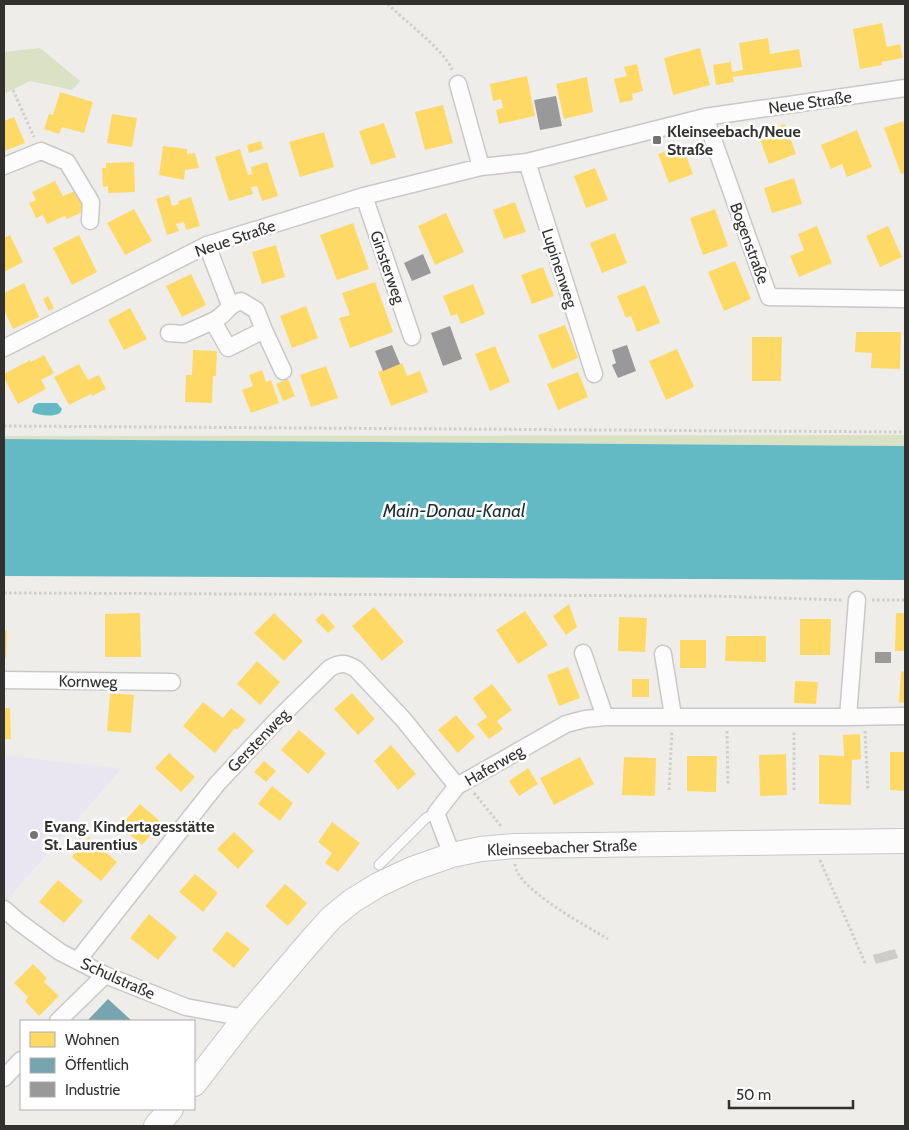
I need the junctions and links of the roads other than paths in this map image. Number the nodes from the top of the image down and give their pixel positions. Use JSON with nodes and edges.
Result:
{"nodes":[{"id":1,"x":458,"y":84,"type":"road end"},
{"id":2,"x":905,"y":88,"type":"edge"},
{"id":3,"x":705,"y":117,"type":"junction"},
{"id":4,"x":527,"y":162,"type":"junction"},
{"id":5,"x":4,"y":166,"type":"edge"},
{"id":6,"x":482,"y":167,"type":"junction"},
{"id":7,"x":364,"y":196,"type":"junction"},
{"id":8,"x":90,"y":221,"type":"dead end"},
{"id":9,"x":207,"y":245,"type":"junction"},
{"id":10,"x":905,"y":299,"type":"edge"},
{"id":11,"x":230,"y":305,"type":"junction"},
{"id":12,"x":213,"y":321,"type":"junction"},
{"id":13,"x":264,"y":330,"type":"junction"},
{"id":14,"x":169,"y":333,"type":"dead end"},
{"id":15,"x":412,"y":338,"type":"dead end"},
{"id":16,"x":4,"y":348,"type":"edge"},
{"id":17,"x":283,"y":371,"type":"dead end"},
{"id":18,"x":594,"y":374,"type":"dead end"},
{"id":19,"x":858,"y":600,"type":"road end"},
{"id":20,"x":583,"y":653,"type":"dead end"},
{"id":21,"x":663,"y":654,"type":"dead end"},
{"id":22,"x":4,"y":680,"type":"edge"},
{"id":23,"x":172,"y":682,"type":"dead end"},
{"id":24,"x":673,"y":716,"type":"junction"},
{"id":25,"x":905,"y":716,"type":"edge"},
{"id":26,"x":605,"y":717,"type":"junction"},
{"id":27,"x":856,"y":717,"type":"junction"},
{"id":28,"x":461,"y":784,"type":"junction"},
{"id":29,"x":436,"y":813,"type":"junction"},
{"id":30,"x":905,"y":840,"type":"edge"},
{"id":31,"x":452,"y":855,"type":"junction"},
{"id":32,"x":379,"y":865,"type":"dead end"},
{"id":33,"x":4,"y":909,"type":"edge"},
{"id":34,"x":78,"y":960,"type":"junction"},
{"id":35,"x":105,"y":975,"type":"junction"},
{"id":36,"x":245,"y":1018,"type":"junction"},
{"id":37,"x":59,"y":1020,"type":"edge"},
{"id":38,"x":20,"y":1061,"type":"edge"},
{"id":39,"x":4,"y":1078,"type":"edge"},
{"id":40,"x":195,"y":1083,"type":"edge"},
{"id":41,"x":170,"y":1110,"type":"edge"},
{"id":42,"x":156,"y":1126,"type":"edge"}],
"edges":[{"from":1,"to":6,"type":"street"},
{"from":2,"to":3,"type":"street","name":"Neue Straße"},
{"from":3,"to":4,"type":"street","name":"Neue Straße"},
{"from":3,"to":10,"type":"street","name":"Bogenstraße"},
{"from":4,"to":6,"type":"street","name":"Neue Straße"},
{"from":4,"to":18,"type":"street","name":"Lupinenweg"},
{"from":5,"to":8,"type":"street"},
{"from":6,"to":7,"type":"street","name":"Neue Straße"},
{"from":7,"to":9,"type":"street","name":"Neue Straße"},
{"from":7,"to":15,"type":"street","name":"Ginsterweg"},
{"from":9,"to":11,"type":"street"},
{"from":9,"to":16,"type":"street","name":"Neue Straße"},
{"from":11,"to":12,"type":"street"},
{"from":11,"to":13,"type":"street"},
{"from":12,"to":13,"type":"street"},
{"from":12,"to":14,"type":"street"},
{"from":13,"to":17,"type":"street"},
{"from":19,"to":27,"type":"street"},
{"from":20,"to":26,"type":"street"},
{"from":21,"to":24,"type":"street"},
{"from":22,"to":23,"type":"street","name":"Kornweg"},
{"from":24,"to":26,"type":"street","name":"Haferweg"},
{"from":24,"to":27,"type":"street","name":"Haferweg"},
{"from":25,"to":27,"type":"street","name":"Haferweg"},
{"from":26,"to":28,"type":"street","name":"Haferweg"},
{"from":28,"to":29,"type":"street","name":"Haferweg"},
{"from":28,"to":34,"type":"street","name":"Gerstenweg"},
{"from":29,"to":31,"type":"street"},
{"from":29,"to":32,"type":"lane"},
{"from":30,"to":31,"type":"street","name":"Kleinseebacher Straße"},
{"from":31,"to":36,"type":"street","name":"Kleinseebacher Straße"},
{"from":33,"to":34,"type":"street","name":"Schulstraße"},
{"from":34,"to":35,"type":"street","name":"Schulstraße"},
{"from":35,"to":36,"type":"street","name":"Schulstraße"},
{"from":35,"to":37,"type":"street"},
{"from":36,"to":40,"type":"street","name":"Kleinseebacher Straße"},
{"from":38,"to":39,"type":"street"},
{"from":41,"to":42,"type":"street"}]}
